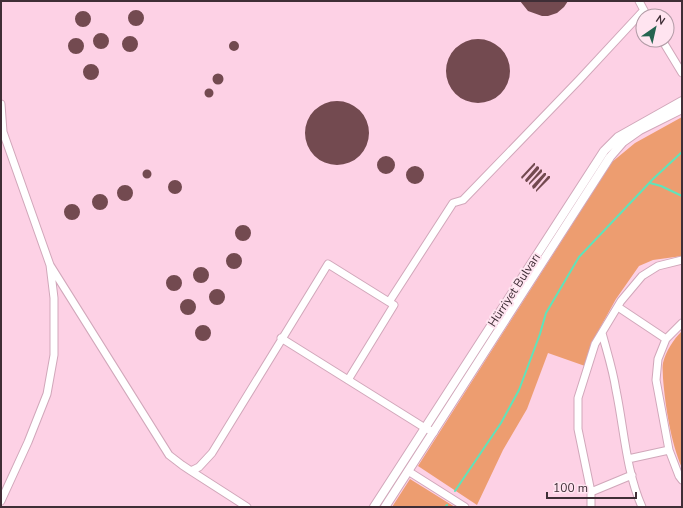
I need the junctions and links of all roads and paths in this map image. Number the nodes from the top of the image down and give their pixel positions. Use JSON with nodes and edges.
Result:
{"nodes":[{"id":1,"x":635,"y":24,"type":"edge"},
{"id":2,"x":667,"y":48,"type":"edge"},
{"id":3,"x":682,"y":72,"type":"edge"},
{"id":4,"x":682,"y":101,"type":"edge"},
{"id":5,"x":1,"y":104,"type":"edge"},
{"id":6,"x":682,"y":109,"type":"edge"},
{"id":7,"x":682,"y":260,"type":"edge"},
{"id":8,"x":50,"y":265,"type":"junction"},
{"id":9,"x":389,"y":302,"type":"junction"},
{"id":10,"x":618,"y":306,"type":"junction"},
{"id":11,"x":682,"y":323,"type":"edge"},
{"id":12,"x":602,"y":333,"type":"junction"},
{"id":13,"x":281,"y":338,"type":"junction"},
{"id":14,"x":666,"y":339,"type":"junction"},
{"id":15,"x":348,"y":380,"type":"junction"},
{"id":16,"x":425,"y":428,"type":"junction"},
{"id":17,"x":434,"y":432,"type":"junction"},
{"id":18,"x":669,"y":450,"type":"junction"},
{"id":19,"x":628,"y":459,"type":"junction"},
{"id":20,"x":191,"y":471,"type":"junction"},
{"id":21,"x":408,"y":471,"type":"junction"},
{"id":22,"x":632,"y":475,"type":"junction"},
{"id":23,"x":682,"y":480,"type":"edge"},
{"id":24,"x":591,"y":492,"type":"junction"},
{"id":25,"x":1,"y":501,"type":"edge"},
{"id":26,"x":246,"y":507,"type":"edge"},
{"id":27,"x":374,"y":507,"type":"edge"},
{"id":28,"x":385,"y":507,"type":"edge"},
{"id":29,"x":465,"y":507,"type":"edge"},
{"id":30,"x":591,"y":507,"type":"edge"},
{"id":31,"x":642,"y":507,"type":"edge"}],
"edges":[{"from":1,"to":9,"type":"street"},
{"from":2,"to":3,"type":"street"},
{"from":4,"to":16,"type":"main road","name":"Hürriyet Bulvarı"},
{"from":5,"to":8,"type":"street"},
{"from":6,"to":17,"type":"main road","name":"Hürriyet Bulvarı"},
{"from":7,"to":10,"type":"street"},
{"from":8,"to":20,"type":"street"},
{"from":8,"to":25,"type":"street"},
{"from":9,"to":13,"type":"street"},
{"from":9,"to":15,"type":"street"},
{"from":10,"to":12,"type":"street"},
{"from":10,"to":14,"type":"street"},
{"from":11,"to":14,"type":"street"},
{"from":12,"to":19,"type":"street"},
{"from":12,"to":24,"type":"street"},
{"from":13,"to":15,"type":"street"},
{"from":13,"to":20,"type":"street"},
{"from":14,"to":18,"type":"street"},
{"from":15,"to":16,"type":"street"},
{"from":16,"to":17,"type":"street"},
{"from":16,"to":27,"type":"main road","name":"Hürriyet Bulvarı"},
{"from":17,"to":21,"type":"main road","name":"Hürriyet Bulvarı"},
{"from":18,"to":19,"type":"street"},
{"from":18,"to":23,"type":"street"},
{"from":19,"to":22,"type":"street"},
{"from":20,"to":26,"type":"street"},
{"from":21,"to":28,"type":"main road","name":"Hürriyet Bulvarı"},
{"from":21,"to":29,"type":"street"},
{"from":22,"to":24,"type":"street"},
{"from":22,"to":31,"type":"street"},
{"from":24,"to":30,"type":"street"}]}
